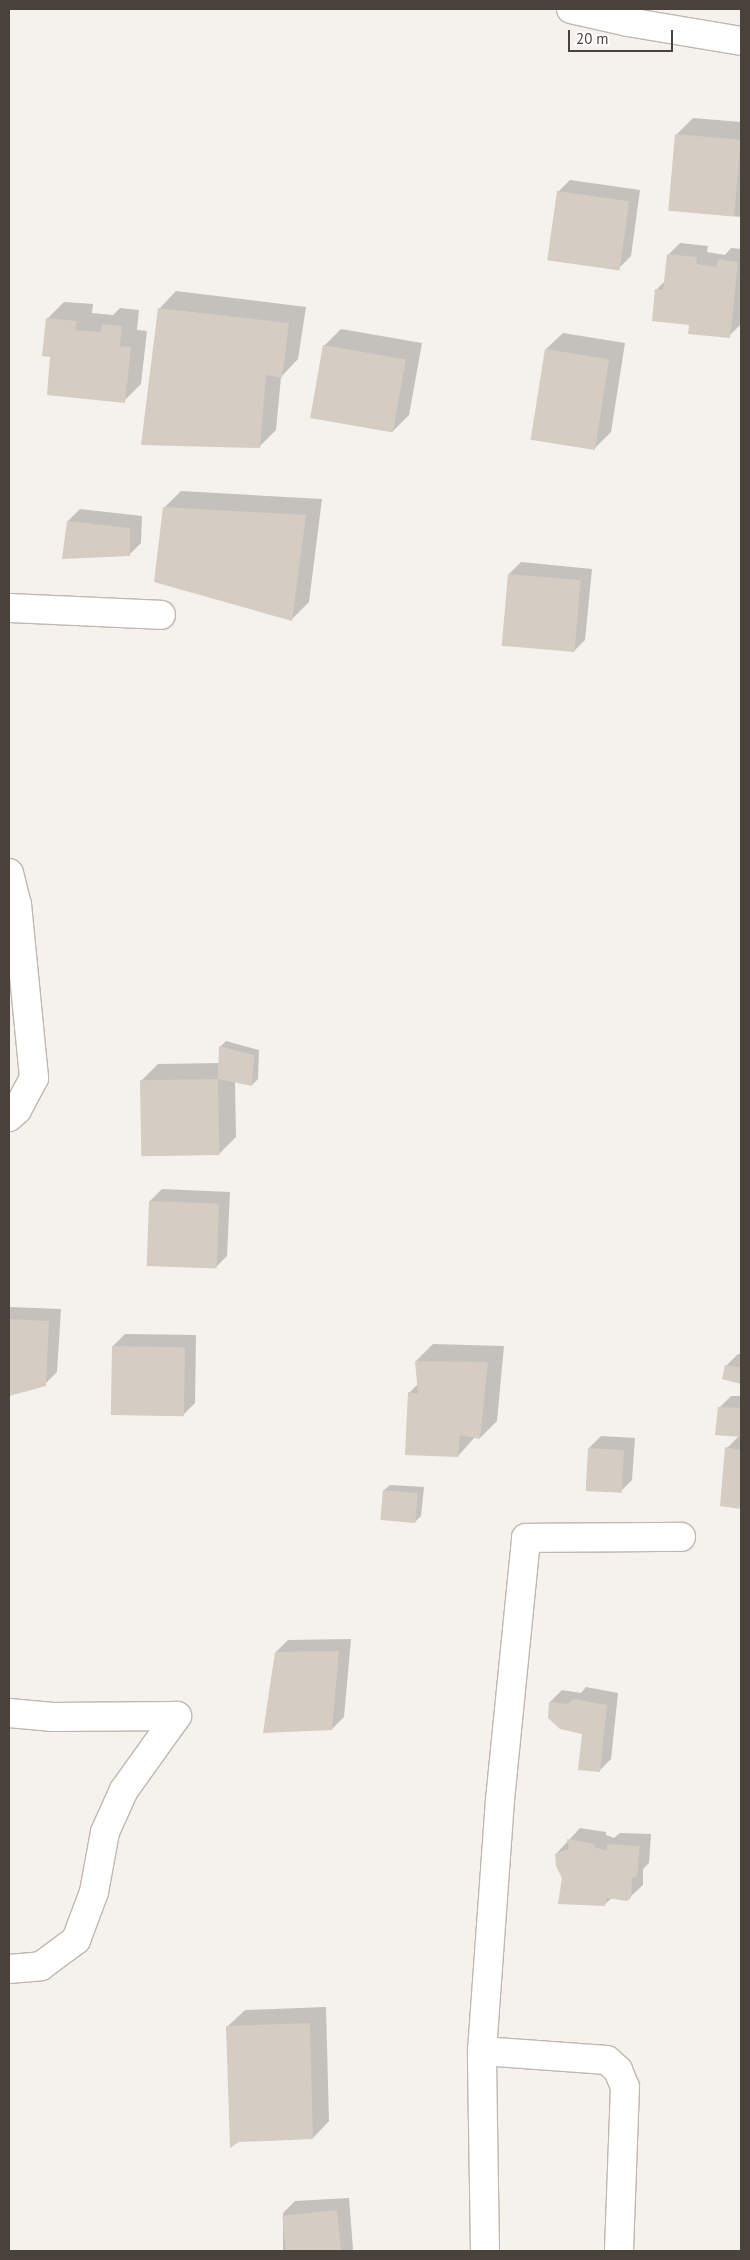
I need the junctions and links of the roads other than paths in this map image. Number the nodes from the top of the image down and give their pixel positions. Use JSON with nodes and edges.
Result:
{"nodes":[{"id":1,"x":572,"y":9,"type":"edge"},
{"id":2,"x":741,"y":41,"type":"edge"},
{"id":3,"x":9,"y":608,"type":"edge"},
{"id":4,"x":161,"y":615,"type":"dead end"},
{"id":5,"x":9,"y":873,"type":"edge"},
{"id":6,"x":9,"y":1117,"type":"edge"},
{"id":7,"x":681,"y":1537,"type":"dead end"},
{"id":8,"x":9,"y":1713,"type":"edge"},
{"id":9,"x":9,"y":1970,"type":"edge"},
{"id":10,"x":482,"y":2051,"type":"junction"},
{"id":11,"x":485,"y":2251,"type":"edge"},
{"id":12,"x":619,"y":2251,"type":"edge"}],
"edges":[{"from":1,"to":2,"type":"street"},
{"from":3,"to":4,"type":"street"},
{"from":5,"to":6,"type":"street"},
{"from":7,"to":10,"type":"street"},
{"from":8,"to":9,"type":"street"},
{"from":10,"to":11,"type":"street"},
{"from":10,"to":12,"type":"street"}]}
